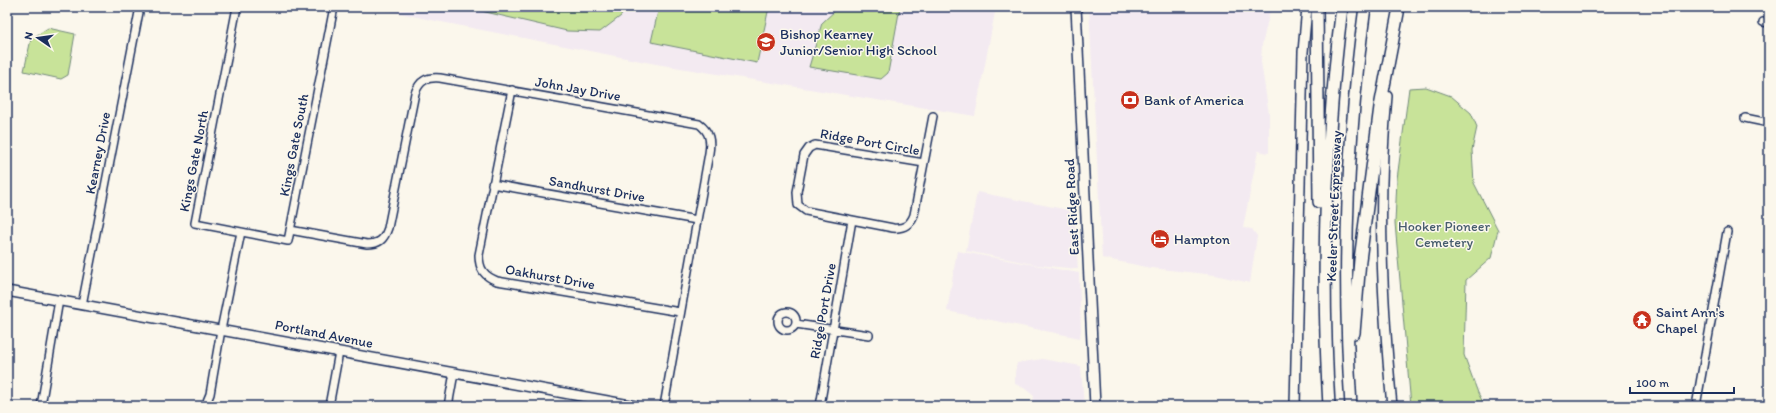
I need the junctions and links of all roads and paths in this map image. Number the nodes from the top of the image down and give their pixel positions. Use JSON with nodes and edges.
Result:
{"nodes":[{"id":1,"x":140,"y":7,"type":"edge"},
{"id":2,"x":237,"y":7,"type":"edge"},
{"id":3,"x":334,"y":7,"type":"edge"},
{"id":4,"x":1076,"y":7,"type":"edge"},
{"id":5,"x":1306,"y":7,"type":"edge"},
{"id":6,"x":1317,"y":7,"type":"edge"},
{"id":7,"x":1342,"y":7,"type":"edge"},
{"id":8,"x":1365,"y":7,"type":"edge"},
{"id":9,"x":1398,"y":10,"type":"edge"},
{"id":10,"x":512,"y":90,"type":"junction"},
{"id":11,"x":933,"y":116,"type":"dead end"},
{"id":12,"x":1745,"y":118,"type":"dead end"},
{"id":13,"x":1769,"y":123,"type":"edge"},
{"id":14,"x":924,"y":162,"type":"junction"},
{"id":15,"x":492,"y":184,"type":"junction"},
{"id":16,"x":697,"y":220,"type":"junction"},
{"id":17,"x":852,"y":220,"type":"junction"},
{"id":18,"x":290,"y":230,"type":"junction"},
{"id":19,"x":241,"y":232,"type":"junction"},
{"id":20,"x":1727,"y":232,"type":"dead end"},
{"id":21,"x":7,"y":291,"type":"edge"},
{"id":22,"x":1324,"y":297,"type":"junction"},
{"id":23,"x":58,"y":300,"type":"junction"},
{"id":24,"x":82,"y":305,"type":"junction"},
{"id":25,"x":680,"y":312,"type":"junction"},
{"id":26,"x":796,"y":324,"type":"dead end"},
{"id":27,"x":221,"y":330,"type":"junction"},
{"id":28,"x":834,"y":330,"type":"junction"},
{"id":29,"x":869,"y":335,"type":"dead end"},
{"id":30,"x":339,"y":352,"type":"junction"},
{"id":31,"x":454,"y":373,"type":"junction"},
{"id":32,"x":41,"y":406,"type":"edge"},
{"id":33,"x":205,"y":406,"type":"edge"},
{"id":34,"x":329,"y":406,"type":"edge"},
{"id":35,"x":448,"y":406,"type":"edge"},
{"id":36,"x":635,"y":406,"type":"edge"},
{"id":37,"x":664,"y":406,"type":"edge"},
{"id":38,"x":820,"y":406,"type":"edge"},
{"id":39,"x":1095,"y":406,"type":"edge"},
{"id":40,"x":1295,"y":406,"type":"edge"},
{"id":41,"x":1329,"y":406,"type":"edge"},
{"id":42,"x":1352,"y":406,"type":"edge"},
{"id":43,"x":1392,"y":406,"type":"edge"},
{"id":44,"x":1696,"y":406,"type":"edge"}],
"edges":[{"from":1,"to":24,"type":"street","name":"Kearney Drive"},
{"from":2,"to":19,"type":"street","name":"Kings Gate North"},
{"from":3,"to":18,"type":"street","name":"Kings Gate South"},
{"from":4,"to":39,"type":"main road","name":"East Ridge Road"},
{"from":5,"to":40,"type":"main road"},
{"from":6,"to":22,"type":"highway"},
{"from":7,"to":22,"type":"highway","name":"Keeler Street Expressway"},
{"from":8,"to":42,"type":"highway","name":"Keeler Street Expressway"},
{"from":9,"to":42,"type":"highway"},
{"from":9,"to":43,"type":"main road"},
{"from":10,"to":15,"type":"street","name":"Oakhurst Drive"},
{"from":10,"to":16,"type":"street","name":"John Jay Drive"},
{"from":10,"to":18,"type":"street","name":"John Jay Drive"},
{"from":11,"to":14,"type":"street"},
{"from":12,"to":13,"type":"street"},
{"from":14,"to":17,"type":"street","name":"Ridge Port Circle"},
{"from":14,"to":17,"type":"street","name":"Ridge Port Circle"},
{"from":15,"to":16,"type":"street","name":"Sandhurst Drive"},
{"from":15,"to":25,"type":"street","name":"Oakhurst Drive"},
{"from":16,"to":25,"type":"street","name":"John Jay Drive"},
{"from":17,"to":28,"type":"street","name":"Ridge Port Drive"},
{"from":18,"to":19,"type":"street"},
{"from":19,"to":27,"type":"street"},
{"from":20,"to":44,"type":"street"},
{"from":21,"to":23,"type":"main road","name":"Portland Avenue"},
{"from":22,"to":41,"type":"highway","name":"Keeler Street Expressway"},
{"from":23,"to":24,"type":"main road","name":"Portland Avenue"},
{"from":23,"to":32,"type":"street"},
{"from":24,"to":27,"type":"main road","name":"Portland Avenue"},
{"from":25,"to":37,"type":"street","name":"John Jay Drive"},
{"from":26,"to":28,"type":"street"},
{"from":27,"to":30,"type":"main road","name":"Portland Avenue"},
{"from":27,"to":33,"type":"street"},
{"from":28,"to":29,"type":"street"},
{"from":28,"to":38,"type":"street","name":"Ridge Port Drive"},
{"from":30,"to":31,"type":"main road","name":"Portland Avenue"},
{"from":30,"to":34,"type":"street"},
{"from":31,"to":35,"type":"street"},
{"from":31,"to":36,"type":"main road","name":"Portland Avenue"}]}
